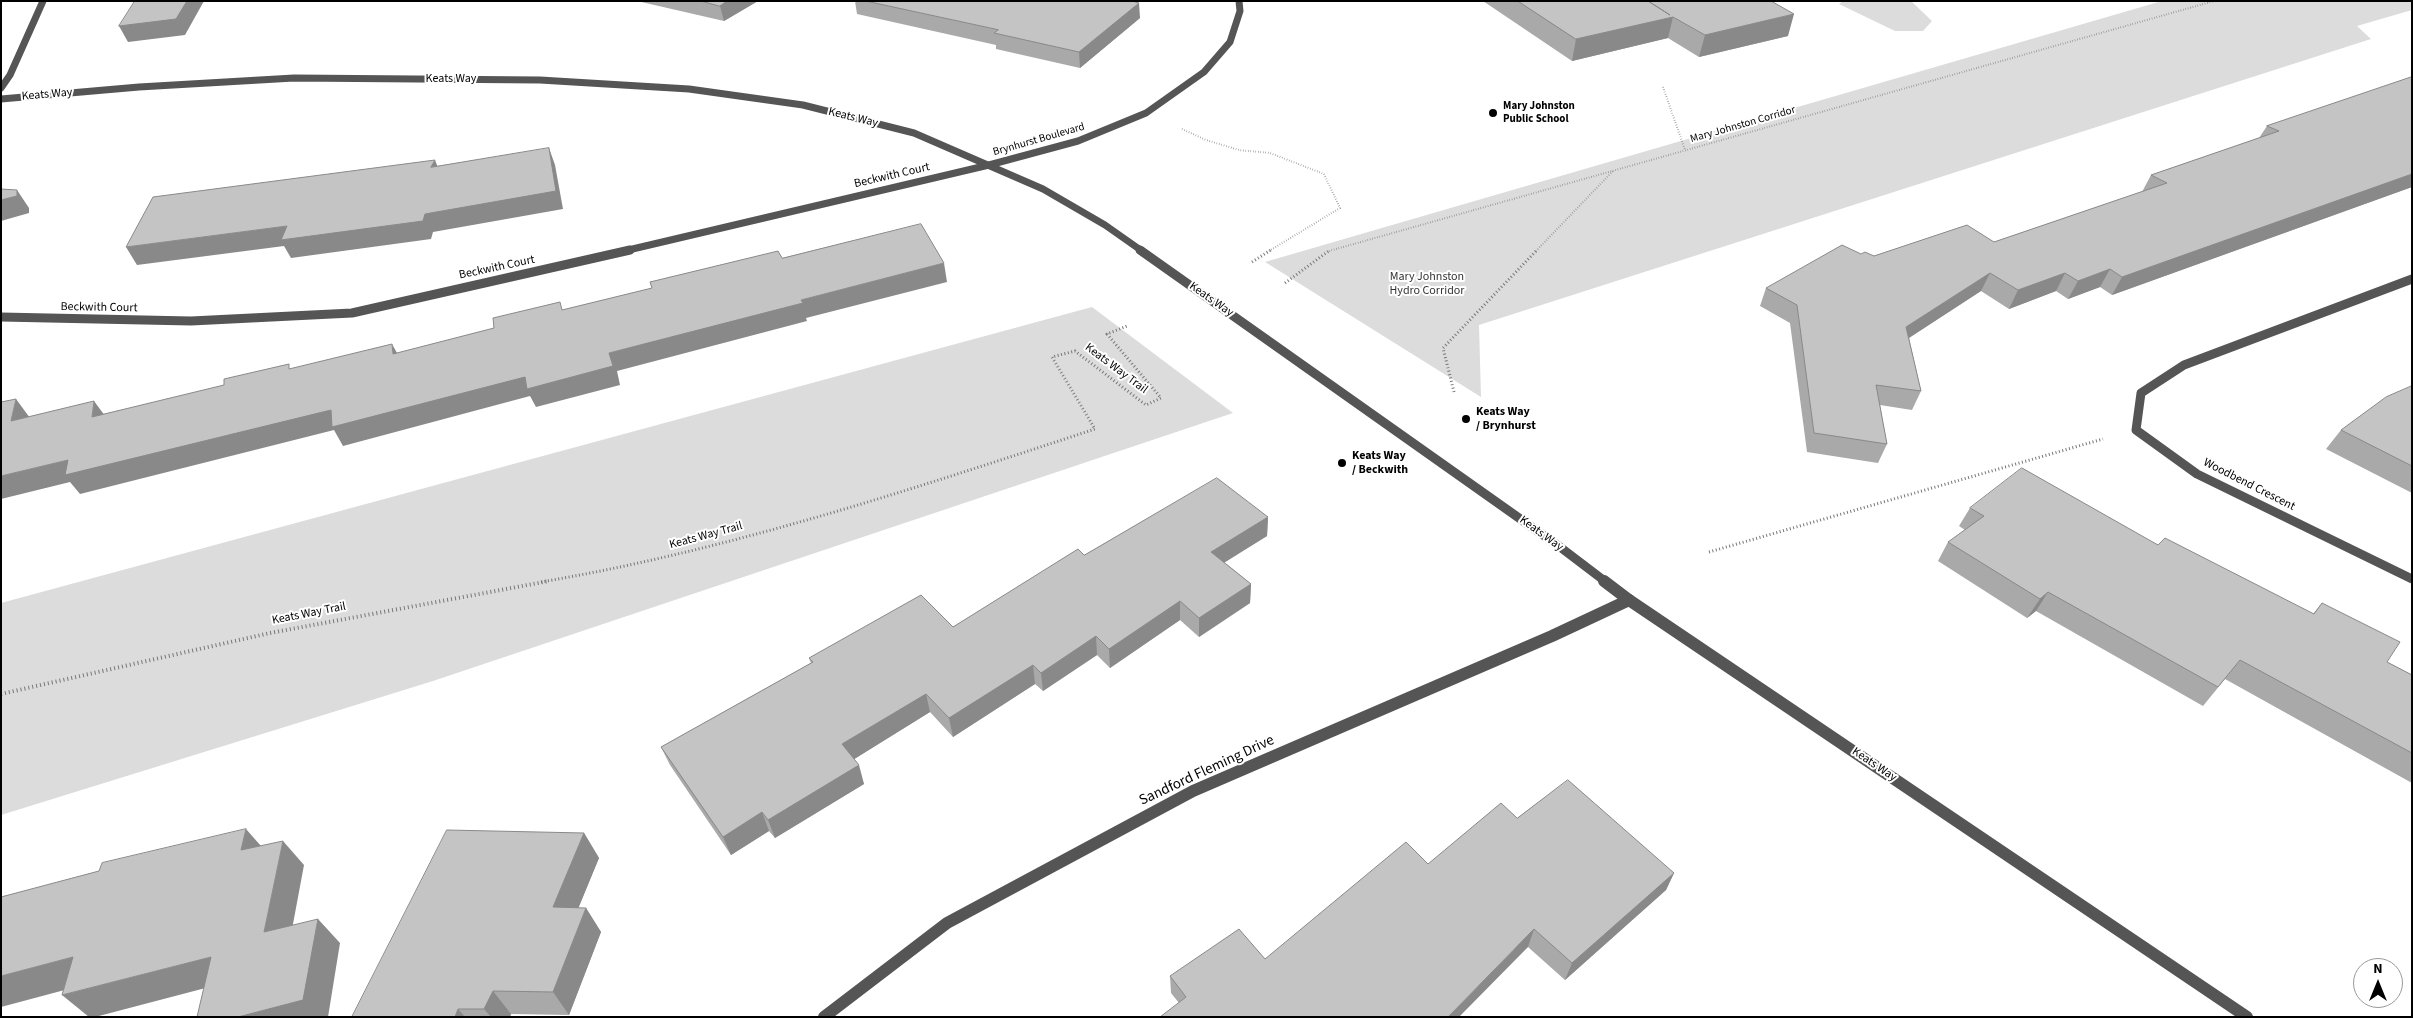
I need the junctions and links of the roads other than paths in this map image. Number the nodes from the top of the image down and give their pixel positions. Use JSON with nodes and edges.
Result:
{"nodes":[{"id":1,"x":43,"y":1,"type":"edge"},
{"id":2,"x":1239,"y":1,"type":"edge"},
{"id":3,"x":1,"y":88,"type":"edge"},
{"id":4,"x":1,"y":99,"type":"edge"},
{"id":5,"x":989,"y":164,"type":"junction"},
{"id":6,"x":2412,"y":279,"type":"edge"},
{"id":7,"x":1,"y":317,"type":"edge"},
{"id":8,"x":2412,"y":579,"type":"edge"},
{"id":9,"x":1629,"y":600,"type":"junction"},
{"id":10,"x":824,"y":1017,"type":"edge"},
{"id":11,"x":2248,"y":1017,"type":"edge"}],
"edges":[{"from":1,"to":3,"type":"street"},
{"from":2,"to":5,"type":"street","name":"Brynhurst Boulevard"},
{"from":4,"to":5,"type":"street","name":"Keats Way"},
{"from":5,"to":7,"type":"street","name":"Beckwith Court"},
{"from":5,"to":9,"type":"street","name":"Keats Way"},
{"from":6,"to":8,"type":"street","name":"Woodbend Crescent"},
{"from":9,"to":10,"type":"street","name":"Sandford Fleming Drive"},
{"from":9,"to":11,"type":"street","name":"Keats Way"}]}
